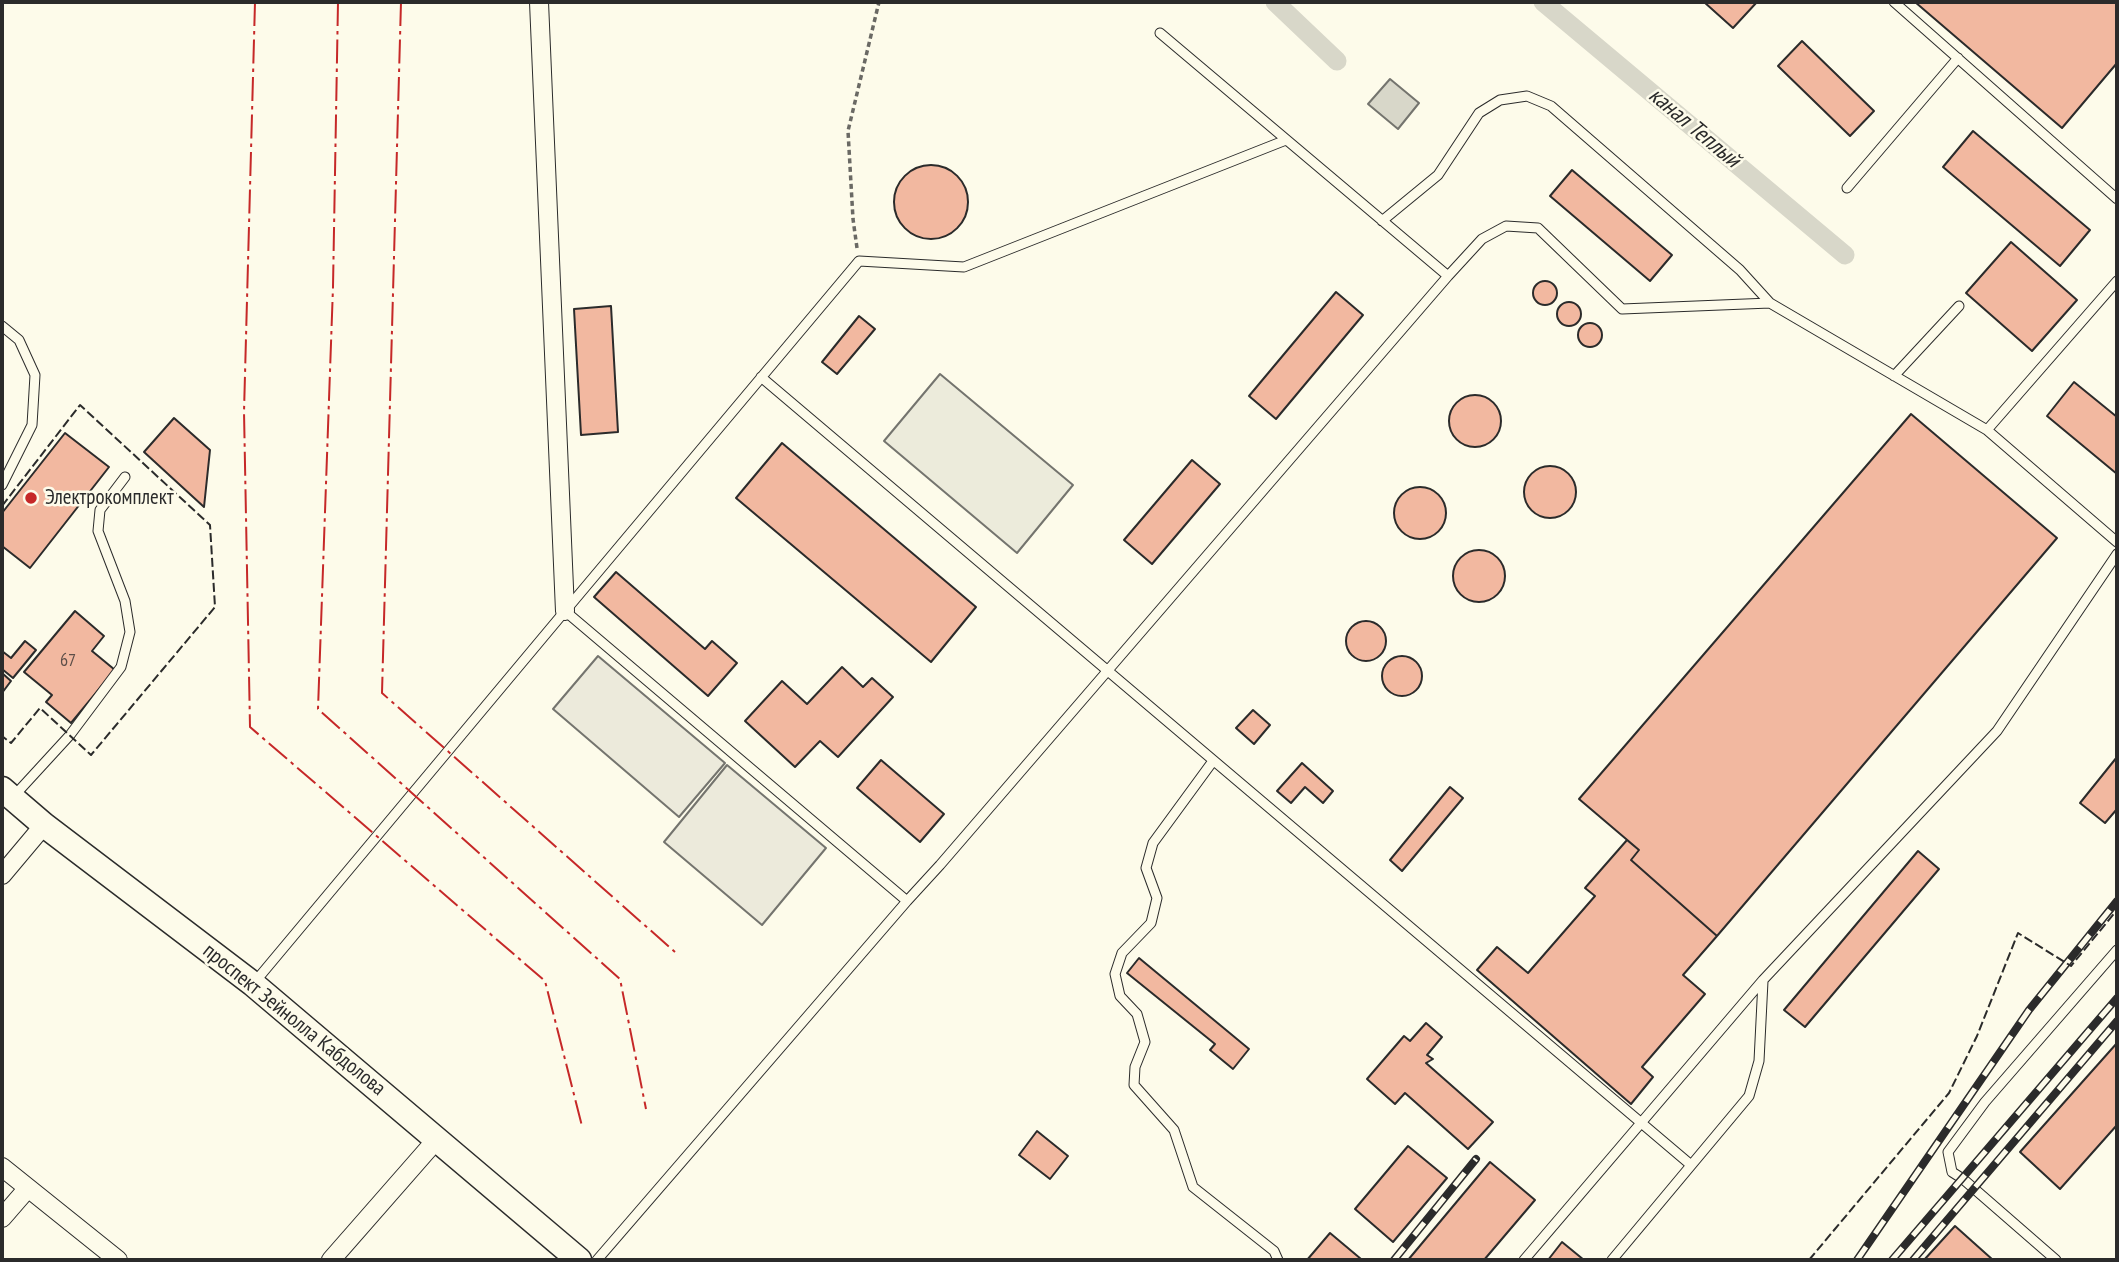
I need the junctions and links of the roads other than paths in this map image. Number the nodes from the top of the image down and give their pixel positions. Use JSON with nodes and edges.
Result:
{"nodes":[{"id":1,"x":539,"y":2,"type":"edge"},
{"id":2,"x":1894,"y":2,"type":"edge"},
{"id":3,"x":1160,"y":33,"type":"dead end"},
{"id":4,"x":1958,"y":58,"type":"junction"},
{"id":5,"x":1286,"y":139,"type":"junction"},
{"id":6,"x":1847,"y":188,"type":"dead end"},
{"id":7,"x":2117,"y":199,"type":"edge"},
{"id":8,"x":1382,"y":221,"type":"junction"},
{"id":9,"x":1447,"y":276,"type":"junction"},
{"id":10,"x":2117,"y":281,"type":"edge"},
{"id":11,"x":1770,"y":303,"type":"junction"},
{"id":12,"x":1959,"y":306,"type":"dead end"},
{"id":13,"x":2,"y":326,"type":"edge"},
{"id":14,"x":1894,"y":376,"type":"junction"},
{"id":15,"x":761,"y":377,"type":"junction"},
{"id":16,"x":1987,"y":430,"type":"junction"},
{"id":17,"x":125,"y":477,"type":"dead end"},
{"id":18,"x":2,"y":485,"type":"edge"},
{"id":19,"x":2117,"y":542,"type":"edge"},
{"id":20,"x":2117,"y":554,"type":"edge"},
{"id":21,"x":565,"y":611,"type":"junction"},
{"id":22,"x":1107,"y":671,"type":"junction"},
{"id":23,"x":1213,"y":761,"type":"junction"},
{"id":24,"x":7,"y":793,"type":"edge"},
{"id":25,"x":44,"y":825,"type":"junction"},
{"id":26,"x":2,"y":875,"type":"edge"},
{"id":27,"x":907,"y":901,"type":"junction"},
{"id":28,"x":2117,"y":950,"type":"edge"},
{"id":29,"x":1763,"y":980,"type":"junction"},
{"id":30,"x":253,"y":984,"type":"junction"},
{"id":31,"x":1641,"y":1123,"type":"junction"},
{"id":32,"x":436,"y":1139,"type":"junction"},
{"id":33,"x":1691,"y":1166,"type":"junction"},
{"id":34,"x":2,"y":1167,"type":"edge"},
{"id":35,"x":28,"y":1188,"type":"junction"},
{"id":36,"x":2,"y":1218,"type":"edge"},
{"id":37,"x":118,"y":1260,"type":"edge"},
{"id":38,"x":331,"y":1260,"type":"edge"},
{"id":39,"x":579,"y":1260,"type":"edge"},
{"id":40,"x":597,"y":1260,"type":"edge"},
{"id":41,"x":1278,"y":1260,"type":"edge"},
{"id":42,"x":1524,"y":1260,"type":"edge"},
{"id":43,"x":1612,"y":1260,"type":"edge"},
{"id":44,"x":2056,"y":1260,"type":"edge"}],
"edges":[{"from":1,"to":21,"type":"street"},
{"from":2,"to":4,"type":"lane"},
{"from":3,"to":5,"type":"lane"},
{"from":4,"to":6,"type":"lane"},
{"from":4,"to":7,"type":"lane"},
{"from":5,"to":8,"type":"lane"},
{"from":5,"to":15,"type":"lane"},
{"from":8,"to":9,"type":"lane"},
{"from":8,"to":11,"type":"lane"},
{"from":9,"to":11,"type":"lane"},
{"from":9,"to":22,"type":"lane"},
{"from":10,"to":16,"type":"lane"},
{"from":11,"to":14,"type":"lane"},
{"from":12,"to":14,"type":"lane"},
{"from":13,"to":18,"type":"lane"},
{"from":14,"to":16,"type":"lane"},
{"from":15,"to":21,"type":"lane"},
{"from":15,"to":22,"type":"lane"},
{"from":16,"to":19,"type":"lane"},
{"from":17,"to":24,"type":"lane"},
{"from":20,"to":29,"type":"lane"},
{"from":21,"to":27,"type":"lane"},
{"from":21,"to":30,"type":"lane"},
{"from":22,"to":23,"type":"lane"},
{"from":22,"to":27,"type":"lane"},
{"from":23,"to":31,"type":"lane"},
{"from":23,"to":41,"type":"lane"},
{"from":24,"to":25,"type":"main road","name":"проспект Зейнолла Кабдолова"},
{"from":25,"to":26,"type":"street"},
{"from":25,"to":30,"type":"main road","name":"проспект Зейнолла Кабдолова"},
{"from":27,"to":40,"type":"lane"},
{"from":28,"to":44,"type":"lane"},
{"from":29,"to":31,"type":"lane"},
{"from":29,"to":33,"type":"lane"},
{"from":30,"to":32,"type":"main road","name":"проспект Зейнолла Кабдолова"},
{"from":31,"to":33,"type":"lane"},
{"from":31,"to":42,"type":"lane"},
{"from":32,"to":38,"type":"street"},
{"from":32,"to":39,"type":"main road","name":"проспект Зейнолла Кабдолова"},
{"from":33,"to":43,"type":"lane"},
{"from":34,"to":35,"type":"street"},
{"from":35,"to":36,"type":"street"},
{"from":35,"to":37,"type":"street"}]}
